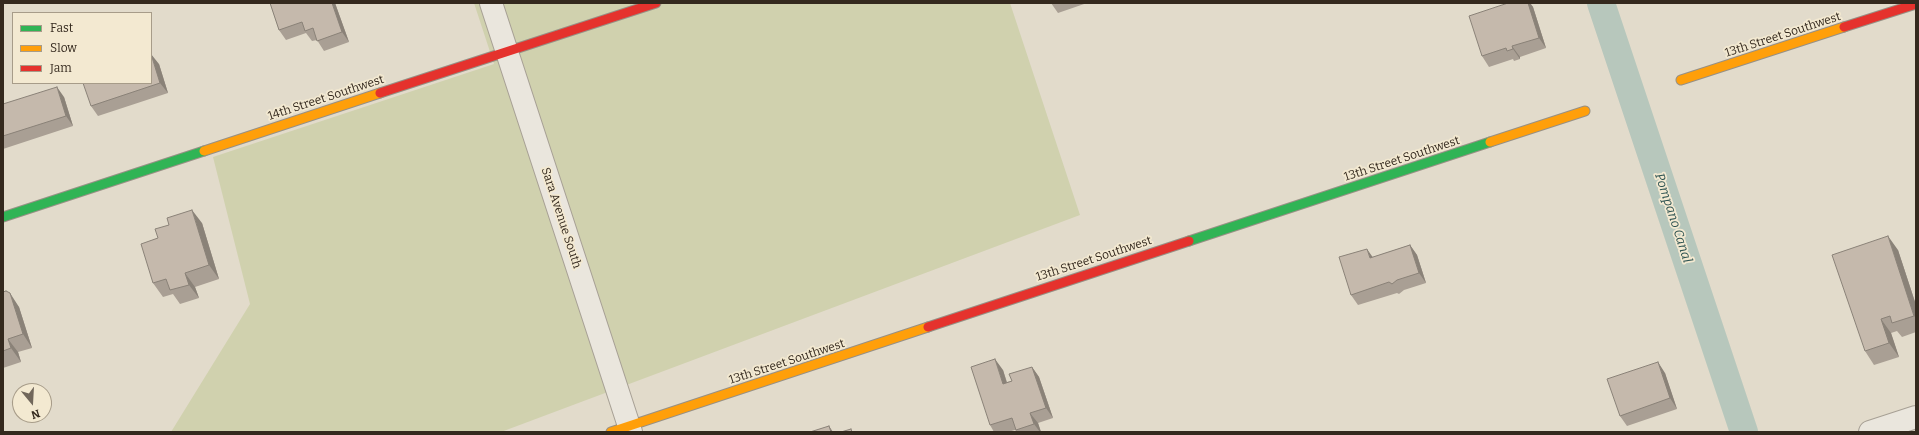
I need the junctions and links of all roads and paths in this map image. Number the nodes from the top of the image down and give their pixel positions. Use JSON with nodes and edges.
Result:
{"nodes":[{"id":1,"x":491,"y":3,"type":"edge"},
{"id":2,"x":656,"y":3,"type":"edge"},
{"id":3,"x":1916,"y":4,"type":"edge"},
{"id":4,"x":508,"y":51,"type":"junction"},
{"id":5,"x":1681,"y":80,"type":"dead end"},
{"id":6,"x":1585,"y":111,"type":"dead end"},
{"id":7,"x":3,"y":217,"type":"edge"},
{"id":8,"x":1916,"y":417,"type":"edge"},
{"id":9,"x":624,"y":430,"type":"edge"},
{"id":10,"x":1870,"y":432,"type":"edge"}],
"edges":[{"from":1,"to":4,"type":"street","name":"Sara Avenue South"},
{"from":2,"to":4,"type":"street","name":"14th Street Southwest"},
{"from":3,"to":5,"type":"street","name":"13th Street Southwest"},
{"from":4,"to":7,"type":"street","name":"14th Street Southwest"},
{"from":4,"to":9,"type":"street","name":"Sara Avenue South"},
{"from":6,"to":9,"type":"street","name":"13th Street Southwest"},
{"from":8,"to":10,"type":"street"}]}
